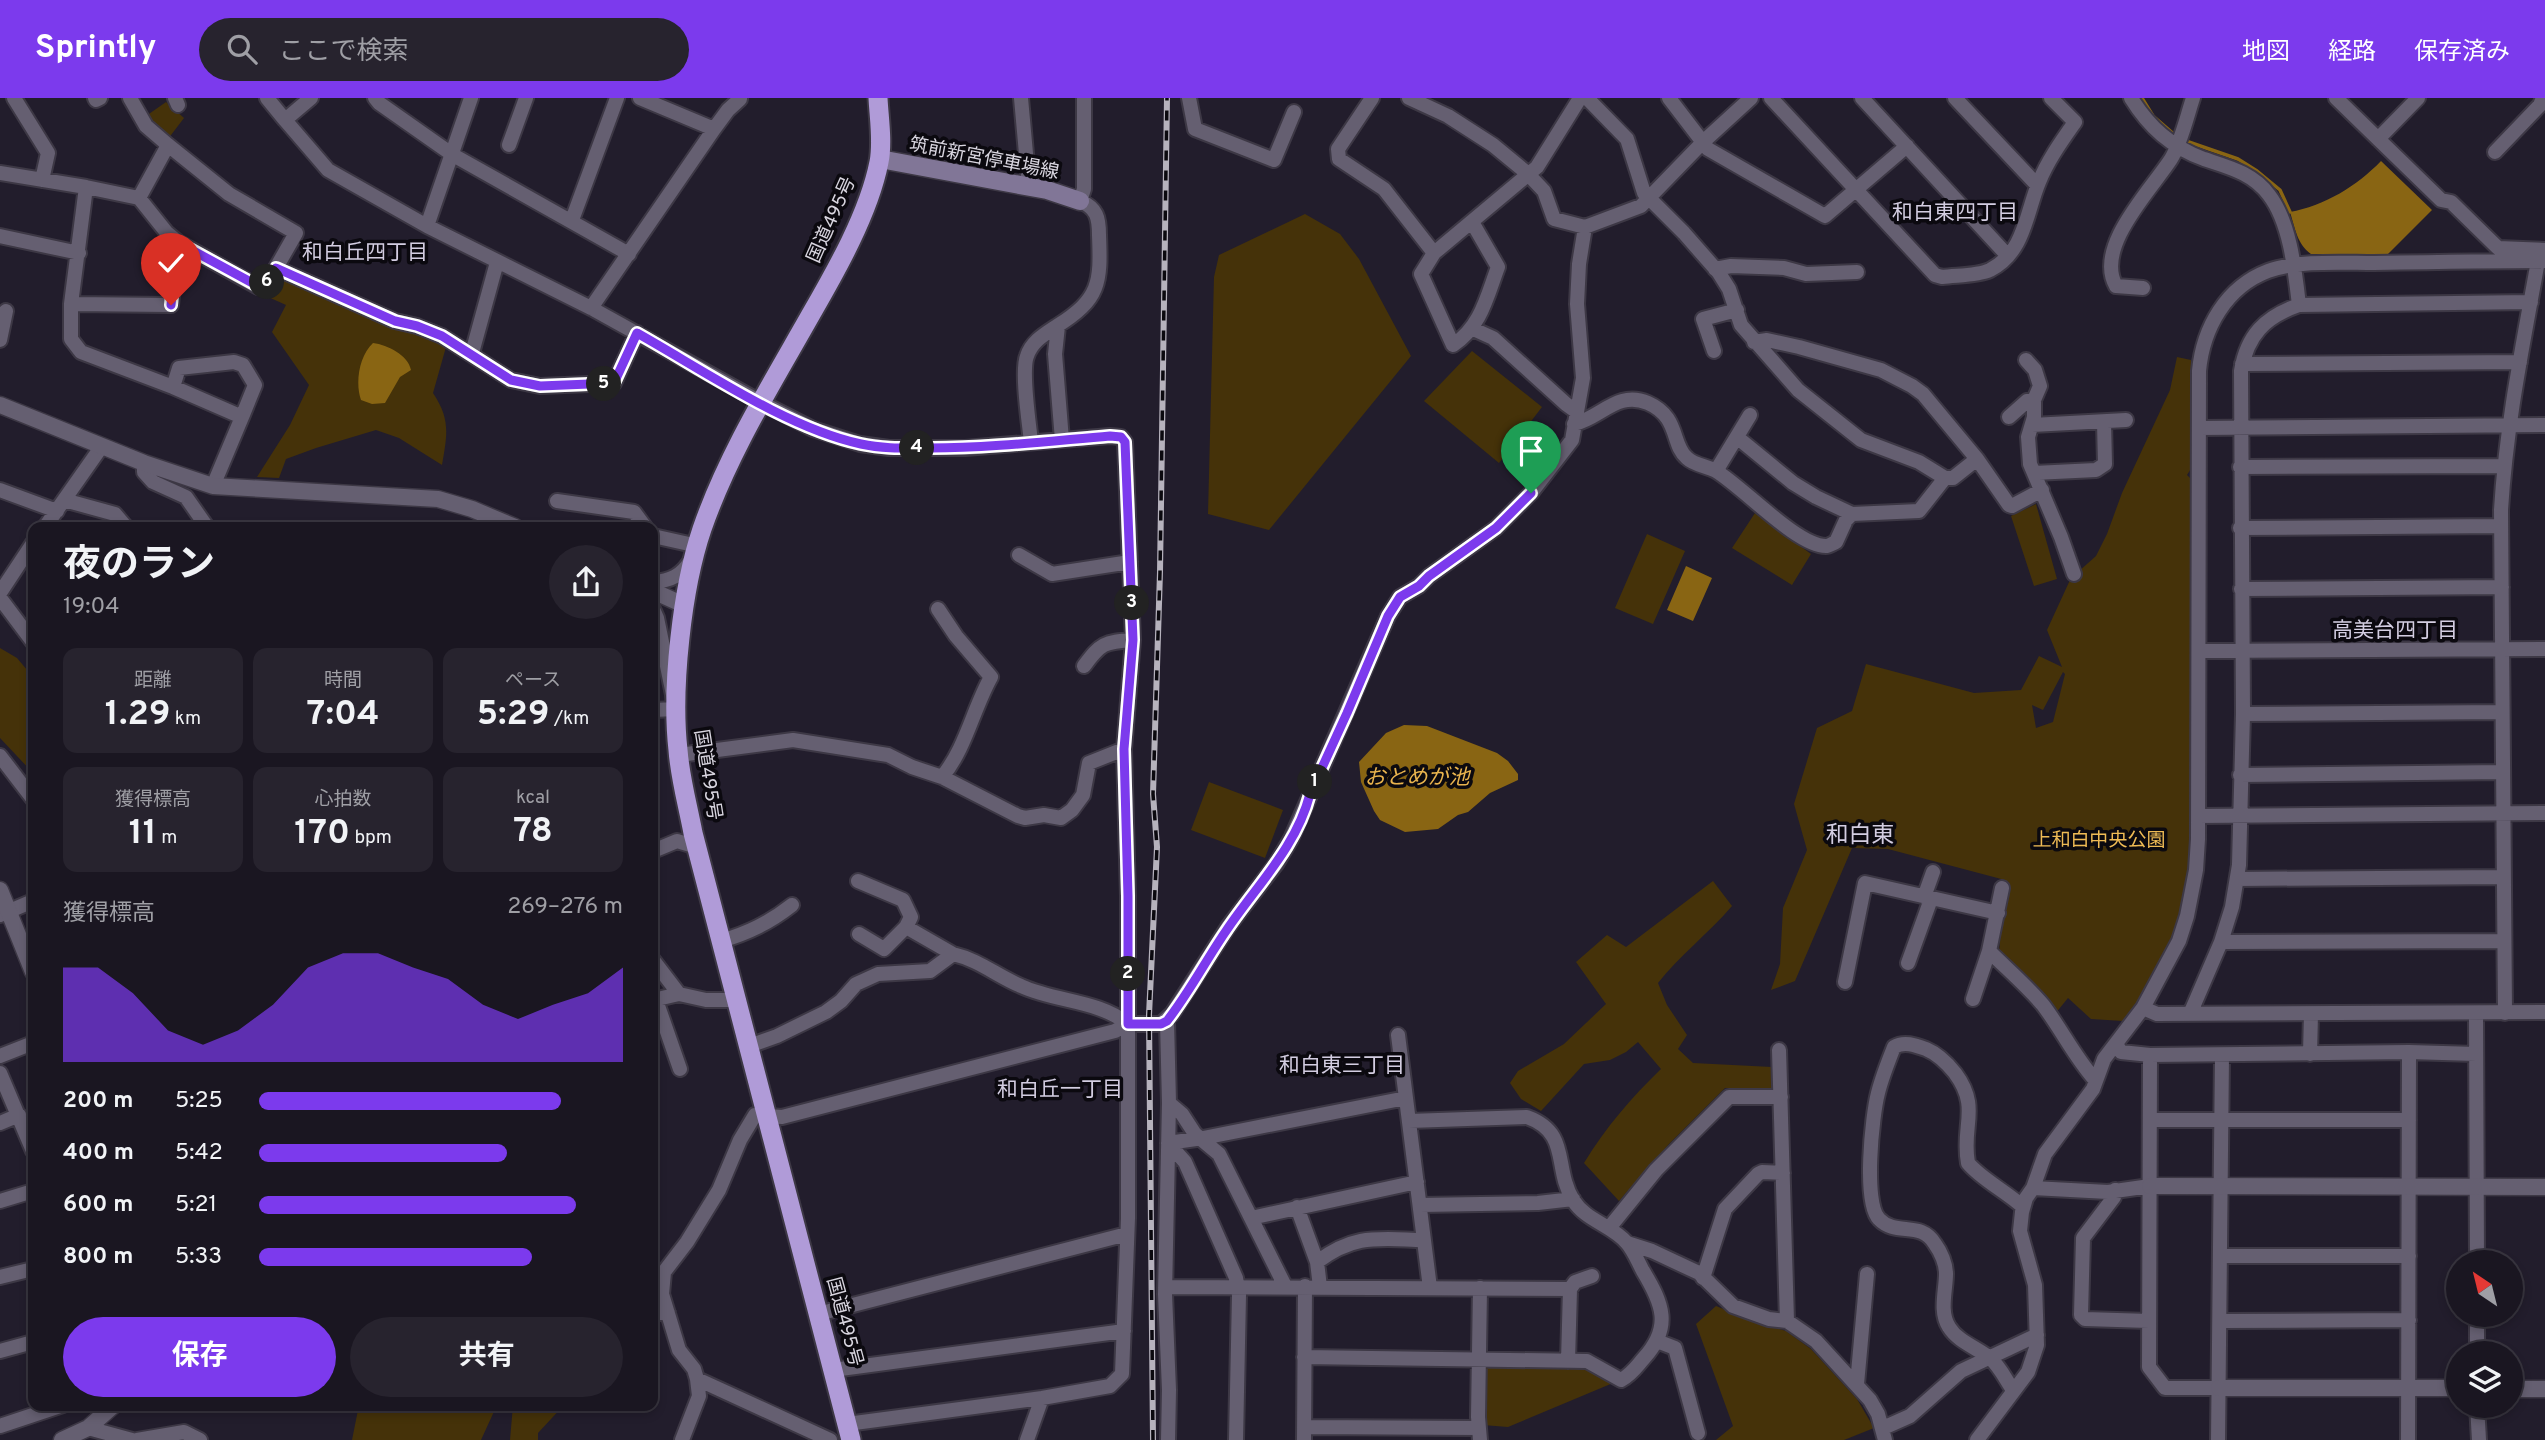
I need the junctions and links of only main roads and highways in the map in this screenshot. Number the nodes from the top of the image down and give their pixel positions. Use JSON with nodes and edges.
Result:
{"nodes":[{"id":1,"x":878,"y":98,"type":"edge"},
{"id":2,"x":880,"y":159,"type":"junction"},
{"id":3,"x":1080,"y":201,"type":"road end"},
{"id":4,"x":849,"y":1432,"type":"edge"}],
"edges":[{"from":1,"to":2,"type":"highway","name":"国道495号"},
{"from":2,"to":3,"type":"main road","name":"筑前新宮停車場線"},
{"from":2,"to":4,"type":"highway","name":"国道495号"}]}
